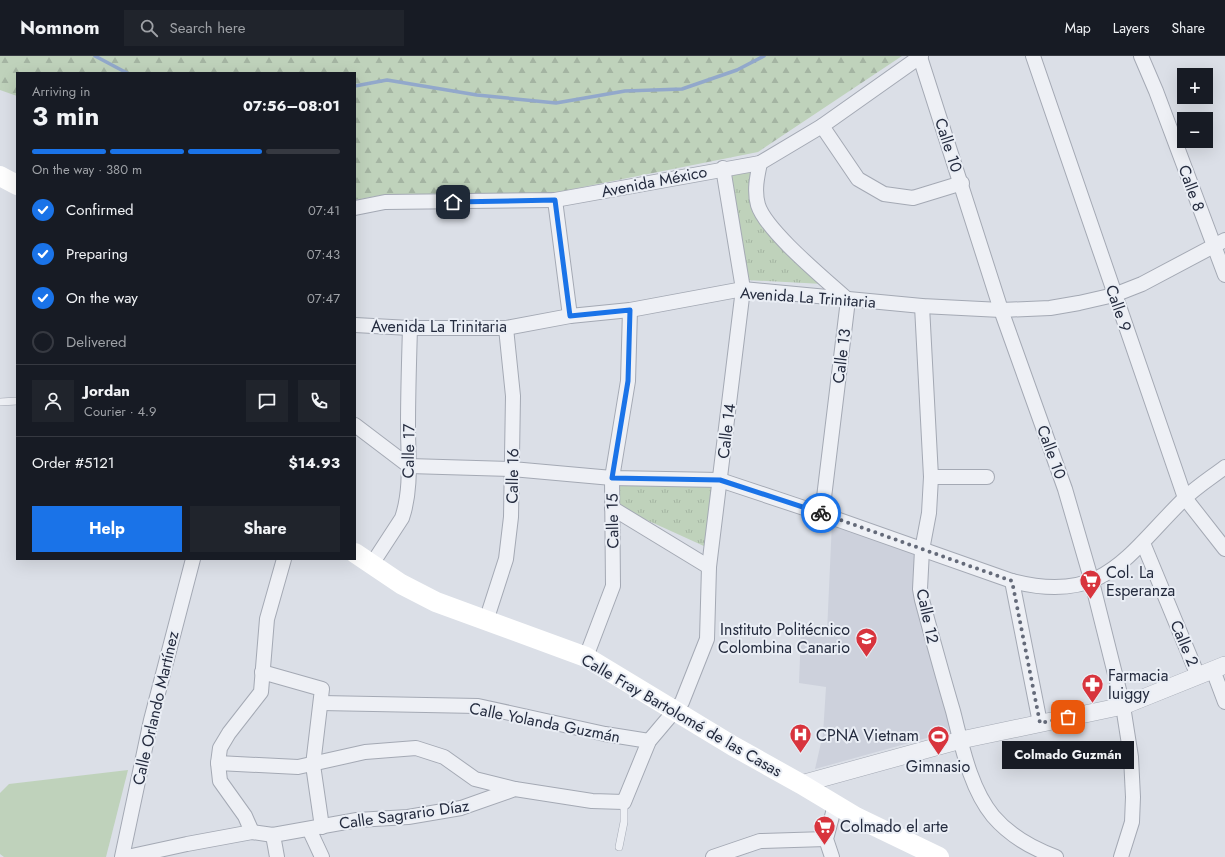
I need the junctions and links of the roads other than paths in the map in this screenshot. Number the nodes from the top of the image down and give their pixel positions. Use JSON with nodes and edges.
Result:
{"nodes":[{"id":1,"x":921,"y":56,"type":"edge"},
{"id":2,"x":1033,"y":56,"type":"edge"},
{"id":3,"x":1141,"y":56,"type":"edge"},
{"id":4,"x":822,"y":126,"type":"junction"},
{"id":5,"x":760,"y":163,"type":"junction"},
{"id":6,"x":722,"y":168,"type":"junction"},
{"id":7,"x":0,"y":176,"type":"edge"},
{"id":8,"x":962,"y":183,"type":"junction"},
{"id":9,"x":16,"y":184,"type":"edge"},
{"id":10,"x":555,"y":200,"type":"junction"},
{"id":11,"x":356,"y":208,"type":"edge"},
{"id":12,"x":1220,"y":243,"type":"edge"},
{"id":13,"x":1225,"y":275,"type":"edge"},
{"id":14,"x":742,"y":290,"type":"junction"},
{"id":15,"x":1114,"y":295,"type":"junction"},
{"id":16,"x":848,"y":300,"type":"junction"},
{"id":17,"x":922,"y":306,"type":"junction"},
{"id":18,"x":630,"y":310,"type":"junction"},
{"id":19,"x":1001,"y":310,"type":"junction"},
{"id":20,"x":570,"y":316,"type":"junction"},
{"id":21,"x":356,"y":325,"type":"edge"},
{"id":22,"x":410,"y":328,"type":"junction"},
{"id":23,"x":506,"y":328,"type":"junction"},
{"id":24,"x":16,"y":401,"type":"edge"},
{"id":25,"x":0,"y":402,"type":"edge"},
{"id":26,"x":356,"y":426,"type":"edge"},
{"id":27,"x":409,"y":466,"type":"junction"},
{"id":28,"x":1225,"y":467,"type":"edge"},
{"id":29,"x":512,"y":469,"type":"junction"},
{"id":30,"x":931,"y":477,"type":"junction"},
{"id":31,"x":987,"y":477,"type":"dead end"},
{"id":32,"x":612,"y":478,"type":"junction"},
{"id":33,"x":720,"y":480,"type":"junction"},
{"id":34,"x":1185,"y":498,"type":"junction"},
{"id":35,"x":612,"y":508,"type":"junction"},
{"id":36,"x":822,"y":514,"type":"junction"},
{"id":37,"x":1143,"y":543,"type":"junction"},
{"id":38,"x":1225,"y":549,"type":"edge"},
{"id":39,"x":922,"y":550,"type":"junction"},
{"id":40,"x":356,"y":554,"type":"edge"},
{"id":41,"x":193,"y":560,"type":"edge"},
{"id":42,"x":284,"y":560,"type":"edge"},
{"id":43,"x":372,"y":564,"type":"junction"},
{"id":44,"x":709,"y":567,"type":"junction"},
{"id":45,"x":1012,"y":581,"type":"junction"},
{"id":46,"x":1092,"y":582,"type":"junction"},
{"id":47,"x":486,"y":621,"type":"junction"},
{"id":48,"x":586,"y":657,"type":"junction"},
{"id":49,"x":1212,"y":670,"type":"edge"},
{"id":50,"x":262,"y":672,"type":"junction"},
{"id":51,"x":1225,"y":702,"type":"edge"},
{"id":52,"x":321,"y":703,"type":"junction"},
{"id":53,"x":1123,"y":706,"type":"junction"},
{"id":54,"x":673,"y":710,"type":"junction"},
{"id":55,"x":1040,"y":723,"type":"junction"},
{"id":56,"x":961,"y":740,"type":"junction"},
{"id":57,"x":649,"y":741,"type":"junction"},
{"id":58,"x":218,"y":763,"type":"junction"},
{"id":59,"x":313,"y":765,"type":"junction"},
{"id":60,"x":801,"y":784,"type":"junction"},
{"id":61,"x":515,"y":789,"type":"junction"},
{"id":62,"x":624,"y":802,"type":"junction"},
{"id":63,"x":835,"y":805,"type":"junction"},
{"id":64,"x":315,"y":828,"type":"junction"},
{"id":65,"x":252,"y":832,"type":"junction"},
{"id":66,"x":273,"y":835,"type":"junction"},
{"id":67,"x":826,"y":839,"type":"junction"},
{"id":68,"x":619,"y":847,"type":"dead end"},
{"id":69,"x":122,"y":857,"type":"edge"},
{"id":70,"x":127,"y":857,"type":"edge"},
{"id":71,"x":277,"y":857,"type":"edge"},
{"id":72,"x":322,"y":857,"type":"edge"},
{"id":73,"x":713,"y":857,"type":"edge"},
{"id":74,"x":832,"y":857,"type":"edge"},
{"id":75,"x":939,"y":857,"type":"edge"},
{"id":76,"x":1056,"y":857,"type":"edge"},
{"id":77,"x":1121,"y":857,"type":"edge"}],
"edges":[{"from":1,"to":4,"type":"street","name":"Avenida México"},
{"from":1,"to":8,"type":"street","name":"Calle 10"},
{"from":2,"to":15,"type":"street","name":"Calle 9"},
{"from":3,"to":12,"type":"street","name":"Calle 8"},
{"from":4,"to":5,"type":"street","name":"Avenida México"},
{"from":4,"to":8,"type":"street"},
{"from":5,"to":6,"type":"street","name":"Avenida México"},
{"from":5,"to":16,"type":"street"},
{"from":6,"to":10,"type":"street","name":"Avenida México"},
{"from":6,"to":14,"type":"street","name":"Calle 14"},
{"from":7,"to":9,"type":"main road"},
{"from":8,"to":19,"type":"street","name":"Calle 10"},
{"from":10,"to":11,"type":"street","name":"Avenida México"},
{"from":10,"to":20,"type":"street"},
{"from":12,"to":13,"type":"street","name":"Calle 8"},
{"from":12,"to":15,"type":"street","name":"Avenida La Trinitaria"},
{"from":14,"to":16,"type":"street","name":"Avenida La Trinitaria"},
{"from":14,"to":18,"type":"street","name":"Avenida La Trinitaria"},
{"from":14,"to":33,"type":"street","name":"Calle 14"},
{"from":15,"to":19,"type":"street","name":"Avenida La Trinitaria"},
{"from":15,"to":34,"type":"street","name":"Calle 9"},
{"from":16,"to":17,"type":"street","name":"Avenida La Trinitaria"},
{"from":16,"to":36,"type":"street","name":"Calle 13"},
{"from":17,"to":19,"type":"street","name":"Avenida La Trinitaria"},
{"from":17,"to":30,"type":"street","name":"Calle 12"},
{"from":18,"to":20,"type":"street","name":"Avenida La Trinitaria"},
{"from":18,"to":32,"type":"street","name":"Calle 15"},
{"from":19,"to":46,"type":"street","name":"Calle 10"},
{"from":20,"to":23,"type":"street","name":"Avenida La Trinitaria"},
{"from":21,"to":22,"type":"street","name":"Avenida La Trinitaria"},
{"from":22,"to":23,"type":"street","name":"Avenida La Trinitaria"},
{"from":22,"to":27,"type":"street","name":"Calle 17"},
{"from":23,"to":29,"type":"street","name":"Calle 16"},
{"from":24,"to":25,"type":"lane"},
{"from":26,"to":27,"type":"street"},
{"from":27,"to":29,"type":"street"},
{"from":27,"to":43,"type":"street","name":"Calle 17"},
{"from":28,"to":34,"type":"street"},
{"from":29,"to":32,"type":"street"},
{"from":29,"to":47,"type":"street","name":"Calle 16"},
{"from":30,"to":31,"type":"street"},
{"from":30,"to":39,"type":"street","name":"Calle 12"},
{"from":32,"to":33,"type":"street"},
{"from":32,"to":35,"type":"street","name":"Calle 15"},
{"from":33,"to":36,"type":"street"},
{"from":33,"to":44,"type":"street","name":"Calle 14"},
{"from":34,"to":37,"type":"street"},
{"from":34,"to":38,"type":"street","name":"Calle 9"},
{"from":35,"to":44,"type":"street"},
{"from":35,"to":48,"type":"street","name":"Calle 15"},
{"from":36,"to":39,"type":"street"},
{"from":37,"to":46,"type":"street"},
{"from":37,"to":49,"type":"street","name":"Calle 2"},
{"from":39,"to":45,"type":"street"},
{"from":39,"to":56,"type":"street","name":"Calle 12"},
{"from":40,"to":43,"type":"main road","name":"Calle Fray Bartolomé de las Casas"},
{"from":41,"to":69,"type":"street","name":"Calle Orlando Martínez"},
{"from":42,"to":50,"type":"street"},
{"from":43,"to":47,"type":"main road","name":"Calle Fray Bartolomé de las Casas"},
{"from":44,"to":54,"type":"street","name":"Calle 14"},
{"from":45,"to":46,"type":"street"},
{"from":45,"to":55,"type":"street"},
{"from":46,"to":53,"type":"street","name":"Calle 10"},
{"from":47,"to":48,"type":"main road","name":"Calle Fray Bartolomé de las Casas"},
{"from":48,"to":54,"type":"main road","name":"Calle Fray Bartolomé de las Casas"},
{"from":49,"to":51,"type":"street","name":"Calle 2"},
{"from":49,"to":53,"type":"street"},
{"from":50,"to":52,"type":"street"},
{"from":50,"to":58,"type":"street"},
{"from":52,"to":57,"type":"street","name":"Calle Yolanda Guzmán"},
{"from":52,"to":59,"type":"street"},
{"from":53,"to":55,"type":"street"},
{"from":53,"to":77,"type":"street","name":"Calle 10"},
{"from":54,"to":57,"type":"street"},
{"from":54,"to":60,"type":"main road","name":"Calle Fray Bartolomé de las Casas"},
{"from":55,"to":56,"type":"street"},
{"from":56,"to":60,"type":"street"},
{"from":56,"to":76,"type":"street","name":"Calle 12"},
{"from":57,"to":62,"type":"street"},
{"from":58,"to":59,"type":"street"},
{"from":58,"to":65,"type":"street"},
{"from":59,"to":61,"type":"street"},
{"from":59,"to":64,"type":"street"},
{"from":60,"to":63,"type":"main road","name":"Calle Fray Bartolomé de las Casas"},
{"from":61,"to":62,"type":"street","name":"Calle Sagrario Díaz"},
{"from":61,"to":64,"type":"street","name":"Calle Sagrario Díaz"},
{"from":62,"to":68,"type":"lane"},
{"from":63,"to":67,"type":"street"},
{"from":63,"to":75,"type":"main road","name":"Calle Fray Bartolomé de las Casas"},
{"from":64,"to":66,"type":"street","name":"Calle Sagrario Díaz"},
{"from":64,"to":72,"type":"street"},
{"from":65,"to":66,"type":"street","name":"Calle Sagrario Díaz"},
{"from":65,"to":70,"type":"street","name":"Calle Sagrario Díaz"},
{"from":66,"to":71,"type":"street"},
{"from":67,"to":73,"type":"street"},
{"from":67,"to":74,"type":"street"}]}
